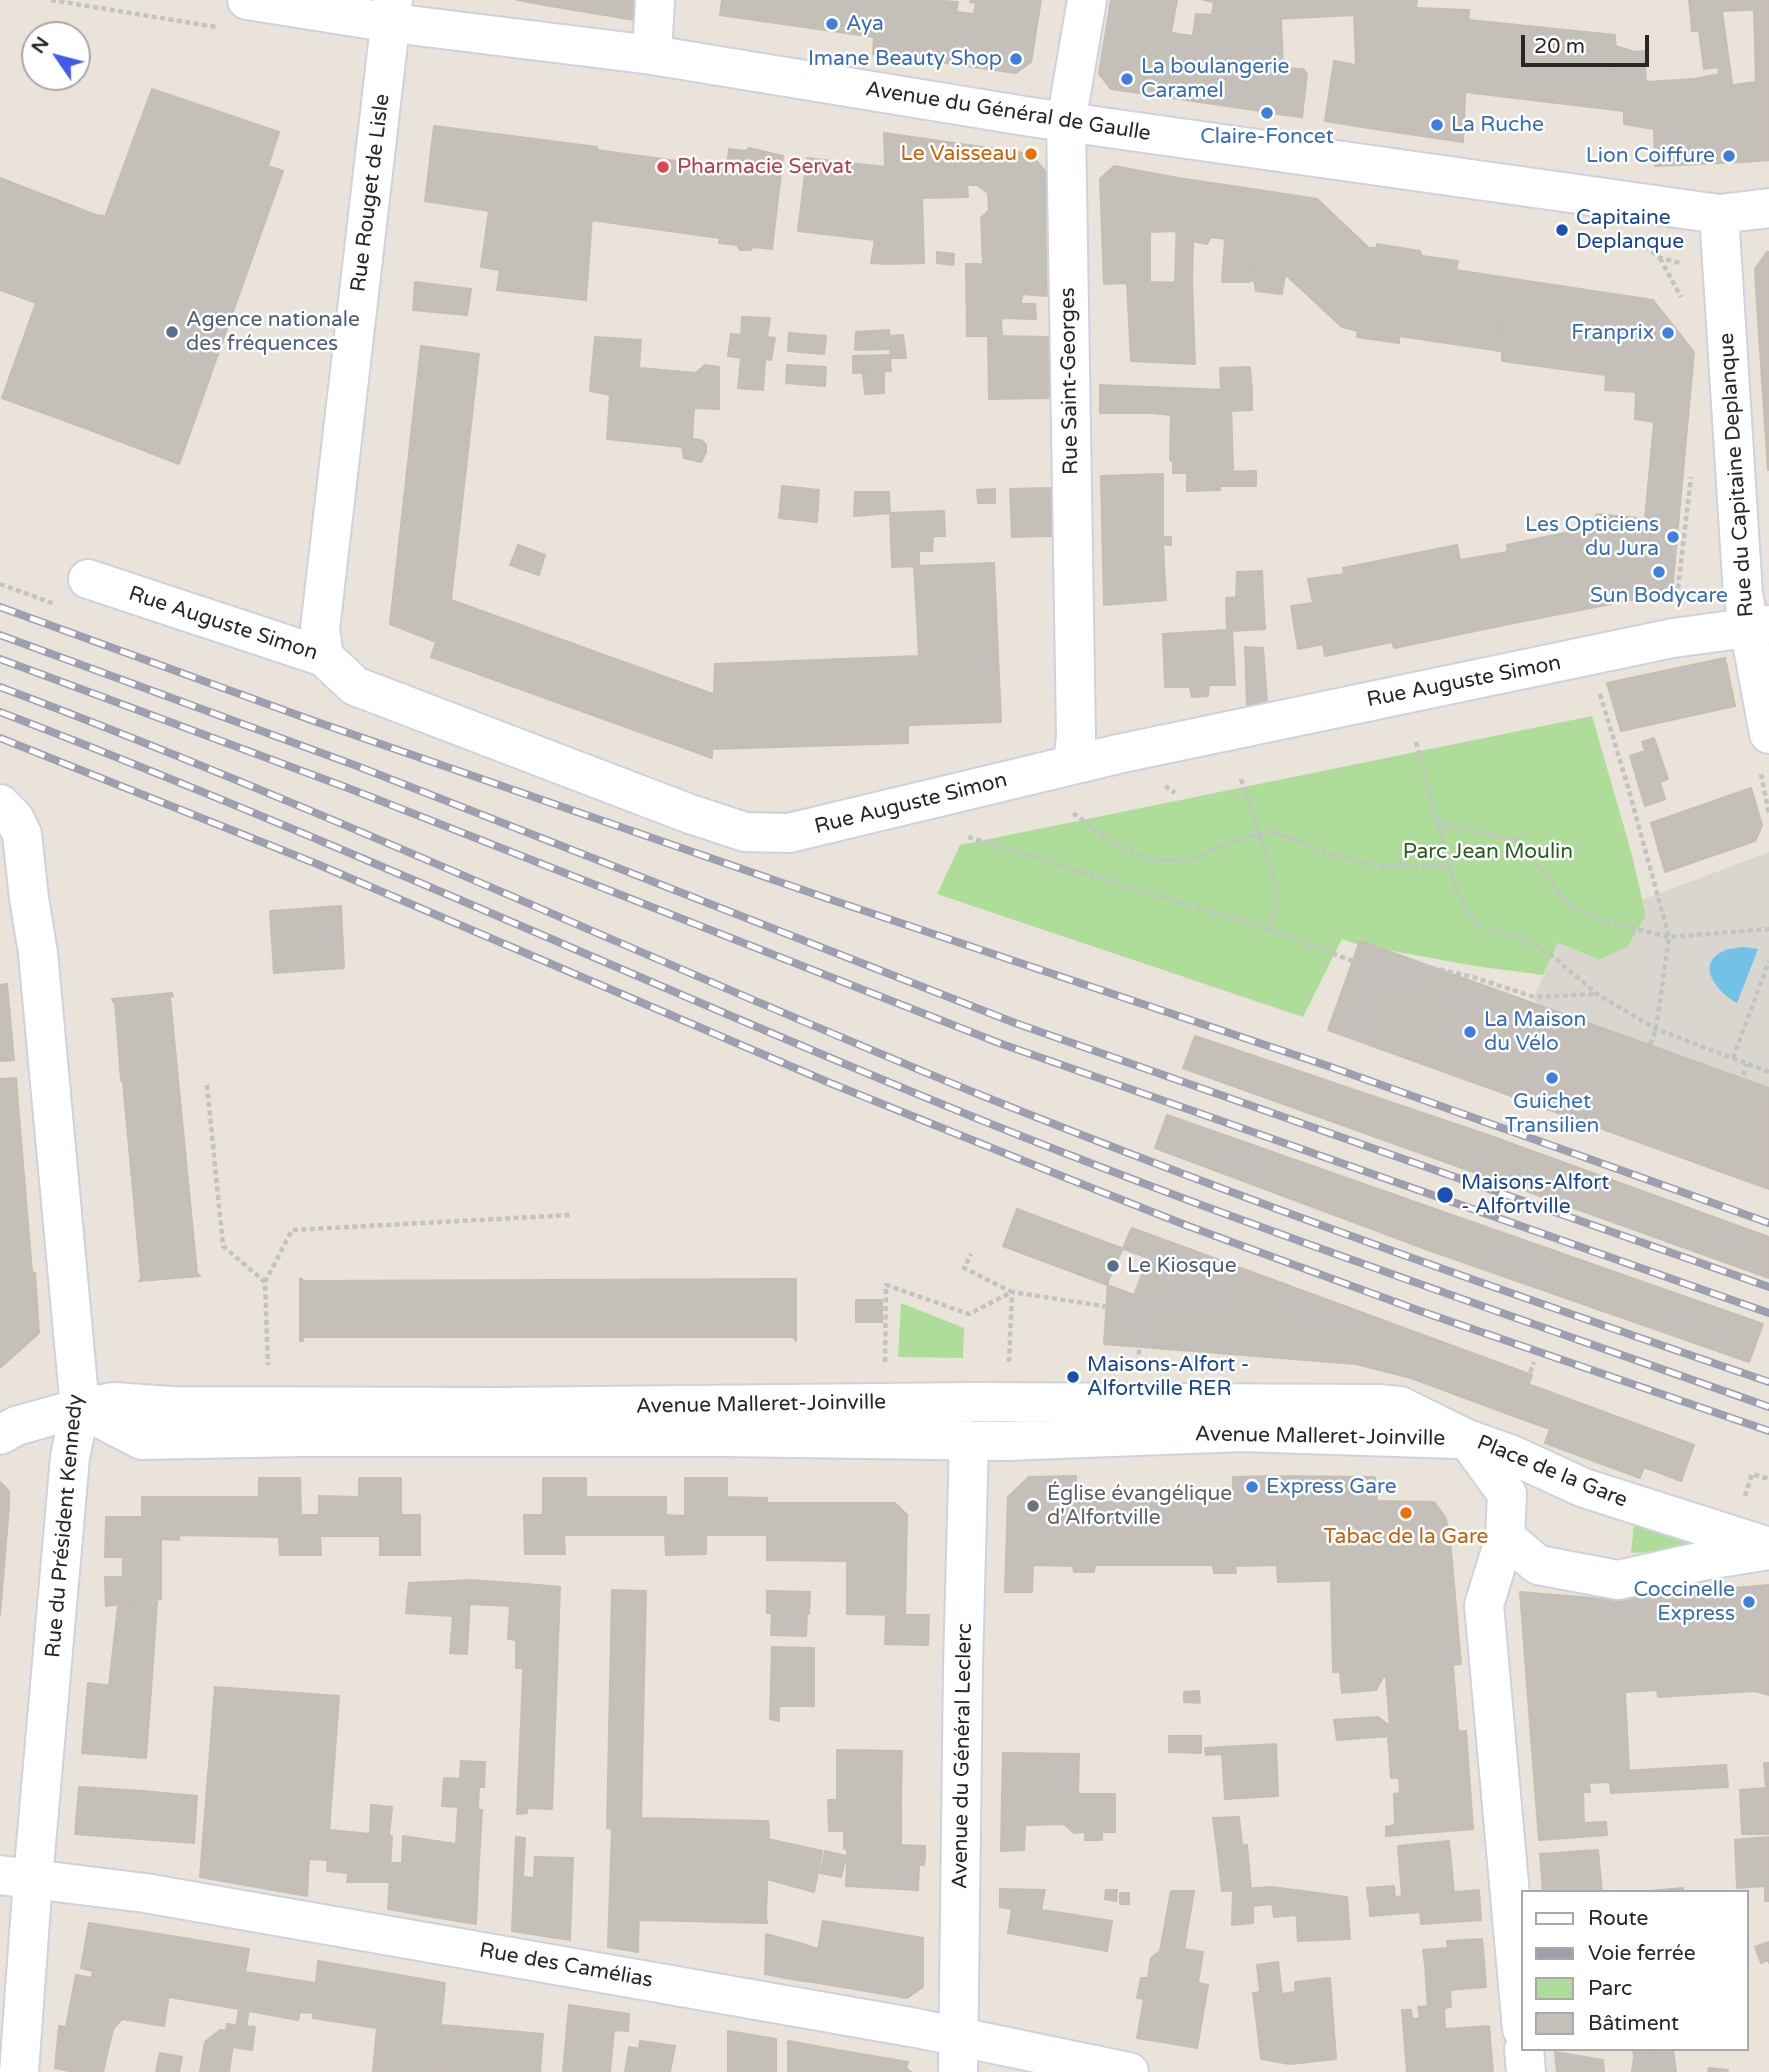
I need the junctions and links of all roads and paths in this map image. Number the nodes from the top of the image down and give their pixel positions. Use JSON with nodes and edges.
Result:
{"nodes":[{"id":1,"x":51,"y":0,"type":"edge"},
{"id":2,"x":247,"y":0,"type":"edge"},
{"id":3,"x":655,"y":0,"type":"edge"},
{"id":4,"x":1087,"y":0,"type":"edge"},
{"id":5,"x":392,"y":11,"type":"edge"},
{"id":6,"x":222,"y":28,"type":"dead end"},
{"id":7,"x":652,"y":55,"type":"junction"},
{"id":8,"x":1066,"y":122,"type":"junction"},
{"id":9,"x":1769,"y":208,"type":"edge"},
{"id":10,"x":1719,"y":214,"type":"junction"},
{"id":11,"x":1660,"y":258,"type":"dead end"},
{"id":12,"x":1687,"y":307,"type":"dead end"},
{"id":13,"x":1693,"y":465,"type":"dead end"},
{"id":14,"x":0,"y":584,"type":"edge"},
{"id":15,"x":76,"y":593,"type":"joint"},
{"id":16,"x":1759,"y":627,"type":"edge"},
{"id":17,"x":1673,"y":638,"type":"junction"},
{"id":18,"x":324,"y":656,"type":"junction"},
{"id":19,"x":1587,"y":657,"type":"junction"},
{"id":20,"x":1769,"y":734,"type":"edge"},
{"id":21,"x":1416,"y":741,"type":"dead end"},
{"id":22,"x":1073,"y":764,"type":"junction"},
{"id":23,"x":1241,"y":779,"type":"dead end"},
{"id":24,"x":0,"y":804,"type":"edge"},
{"id":25,"x":1073,"y":813,"type":"dead end"},
{"id":26,"x":1438,"y":824,"type":"junction"},
{"id":27,"x":1260,"y":834,"type":"junction"},
{"id":28,"x":968,"y":837,"type":"dead end"},
{"id":29,"x":1451,"y":866,"type":"junction"},
{"id":30,"x":14,"y":900,"type":"edge"},
{"id":31,"x":1268,"y":929,"type":"junction"},
{"id":32,"x":1769,"y":929,"type":"edge"},
{"id":33,"x":1669,"y":937,"type":"junction"},
{"id":34,"x":1769,"y":961,"type":"edge"},
{"id":35,"x":1377,"y":971,"type":"junction"},
{"id":36,"x":1597,"y":994,"type":"junction"},
{"id":37,"x":1656,"y":1030,"type":"junction"},
{"id":38,"x":1538,"y":1031,"type":"dead end"},
{"id":39,"x":1373,"y":1039,"type":"dead end"},
{"id":40,"x":1645,"y":1058,"type":"dead end"},
{"id":41,"x":1733,"y":1058,"type":"junction"},
{"id":42,"x":1747,"y":1063,"type":"junction"},
{"id":43,"x":1769,"y":1072,"type":"edge"},
{"id":44,"x":207,"y":1085,"type":"dead end"},
{"id":45,"x":1737,"y":1091,"type":"dead end"},
{"id":46,"x":1191,"y":1146,"type":"dead end"},
{"id":47,"x":1522,"y":1169,"type":"dead end"},
{"id":48,"x":1264,"y":1173,"type":"dead end"},
{"id":49,"x":1587,"y":1192,"type":"dead end"},
{"id":50,"x":571,"y":1215,"type":"dead end"},
{"id":51,"x":1695,"y":1228,"type":"dead end"},
{"id":52,"x":1758,"y":1251,"type":"dead end"},
{"id":53,"x":1489,"y":1252,"type":"dead end"},
{"id":54,"x":971,"y":1254,"type":"dead end"},
{"id":55,"x":1556,"y":1276,"type":"dead end"},
{"id":56,"x":265,"y":1282,"type":"junction"},
{"id":57,"x":1012,"y":1292,"type":"junction"},
{"id":58,"x":1234,"y":1295,"type":"dead end"},
{"id":59,"x":1181,"y":1298,"type":"junction"},
{"id":60,"x":1288,"y":1302,"type":"dead end"},
{"id":61,"x":1142,"y":1312,"type":"junction"},
{"id":62,"x":1242,"y":1312,"type":"dead end"},
{"id":63,"x":1664,"y":1314,"type":"dead end"},
{"id":64,"x":1364,"y":1328,"type":"dead end"},
{"id":65,"x":1724,"y":1336,"type":"dead end"},
{"id":66,"x":1534,"y":1362,"type":"dead end"},
{"id":67,"x":885,"y":1370,"type":"dead end"},
{"id":68,"x":268,"y":1373,"type":"dead end"},
{"id":69,"x":1008,"y":1373,"type":"dead end"},
{"id":70,"x":1136,"y":1403,"type":"junction"},
{"id":71,"x":1518,"y":1404,"type":"dead end"},
{"id":72,"x":80,"y":1408,"type":"junction"},
{"id":73,"x":0,"y":1434,"type":"edge"},
{"id":74,"x":1467,"y":1439,"type":"junction"},
{"id":75,"x":969,"y":1440,"type":"junction"},
{"id":76,"x":1769,"y":1479,"type":"edge"},
{"id":77,"x":1746,"y":1491,"type":"dead end"},
{"id":78,"x":1505,"y":1537,"type":"junction"},
{"id":79,"x":1769,"y":1549,"type":"edge"},
{"id":80,"x":16,"y":1877,"type":"edge"},
{"id":81,"x":1520,"y":2007,"type":"edge"},
{"id":82,"x":1524,"y":2051,"type":"edge"},
{"id":83,"x":959,"y":2055,"type":"edge"},
{"id":84,"x":19,"y":2072,"type":"edge"},
{"id":85,"x":1129,"y":2072,"type":"edge"},
{"id":86,"x":1526,"y":2072,"type":"edge"}],
"edges":[{"from":1,"to":6,"type":"path"},
{"from":2,"to":5,"type":"street","name":"Avenue du Général de Gaulle"},
{"from":3,"to":7,"type":"street"},
{"from":4,"to":8,"type":"street","name":"Rue Saint-Georges"},
{"from":5,"to":7,"type":"street","name":"Avenue du Général de Gaulle"},
{"from":5,"to":18,"type":"street","name":"Rue Rouget de Lisle"},
{"from":7,"to":8,"type":"street","name":"Avenue du Général de Gaulle"},
{"from":8,"to":10,"type":"street","name":"Avenue du Général de Gaulle"},
{"from":8,"to":22,"type":"street","name":"Rue Saint-Georges"},
{"from":9,"to":10,"type":"street","name":"Avenue du Général de Gaulle"},
{"from":10,"to":16,"type":"street","name":"Rue du Capitaine Deplanque"},
{"from":11,"to":12,"type":"path"},
{"from":13,"to":17,"type":"path"},
{"from":14,"to":15,"type":"path"},
{"from":15,"to":18,"type":"street","name":"Rue Auguste Simon"},
{"from":16,"to":17,"type":"street","name":"Rue Auguste Simon"},
{"from":16,"to":20,"type":"street","name":"Rue du Capitaine Deplanque"},
{"from":17,"to":19,"type":"street","name":"Rue Auguste Simon"},
{"from":18,"to":22,"type":"street","name":"Rue Auguste Simon"},
{"from":19,"to":22,"type":"street","name":"Rue Auguste Simon"},
{"from":19,"to":33,"type":"path"},
{"from":21,"to":26,"type":"path"},
{"from":23,"to":27,"type":"path"},
{"from":24,"to":30,"type":"street","name":"Rue du Président Kennedy"},
{"from":25,"to":27,"type":"path"},
{"from":26,"to":29,"type":"path"},
{"from":26,"to":33,"type":"path"},
{"from":27,"to":29,"type":"path"},
{"from":27,"to":31,"type":"path"},
{"from":28,"to":31,"type":"path"},
{"from":29,"to":36,"type":"path"},
{"from":30,"to":72,"type":"street","name":"Rue du Président Kennedy"},
{"from":31,"to":35,"type":"path"},
{"from":32,"to":33,"type":"path"},
{"from":33,"to":37,"type":"path"},
{"from":34,"to":41,"type":"path"},
{"from":35,"to":36,"type":"path"},
{"from":35,"to":38,"type":"path"},
{"from":35,"to":39,"type":"path"},
{"from":36,"to":37,"type":"path"},
{"from":37,"to":40,"type":"path"},
{"from":37,"to":41,"type":"path"},
{"from":41,"to":42,"type":"path"},
{"from":42,"to":43,"type":"path"},
{"from":42,"to":45,"type":"path"},
{"from":44,"to":56,"type":"path"},
{"from":46,"to":48,"type":"path"},
{"from":47,"to":49,"type":"path"},
{"from":50,"to":56,"type":"path"},
{"from":51,"to":52,"type":"path"},
{"from":53,"to":55,"type":"path"},
{"from":54,"to":57,"type":"path"},
{"from":56,"to":68,"type":"path"},
{"from":57,"to":61,"type":"path"},
{"from":57,"to":67,"type":"path"},
{"from":57,"to":69,"type":"path"},
{"from":58,"to":59,"type":"path"},
{"from":59,"to":61,"type":"path"},
{"from":59,"to":62,"type":"path"},
{"from":60,"to":64,"type":"path"},
{"from":61,"to":70,"type":"path"},
{"from":63,"to":65,"type":"path"},
{"from":66,"to":71,"type":"path"},
{"from":70,"to":72,"type":"street","name":"Avenue Malleret-Joinville"},
{"from":70,"to":74,"type":"street","name":"Avenue Malleret-Joinville"},
{"from":72,"to":73,"type":"street"},
{"from":72,"to":75,"type":"street","name":"Avenue Malleret-Joinville"},
{"from":72,"to":80,"type":"street","name":"Rue du Président Kennedy"},
{"from":74,"to":75,"type":"street","name":"Avenue Malleret-Joinville"},
{"from":74,"to":78,"type":"street","name":"Place de la Gare"},
{"from":74,"to":79,"type":"street","name":"Place de la Gare"},
{"from":75,"to":83,"type":"street","name":"Avenue du Général Leclerc"},
{"from":76,"to":77,"type":"path"},
{"from":78,"to":79,"type":"street","name":"Place de la Gare"},
{"from":78,"to":81,"type":"street"},
{"from":80,"to":83,"type":"street","name":"Rue des Camélias"},
{"from":80,"to":84,"type":"street","name":"Rue du Président Kennedy"},
{"from":82,"to":86,"type":"street"},
{"from":83,"to":85,"type":"street","name":"Rue des Camélias"}]}
